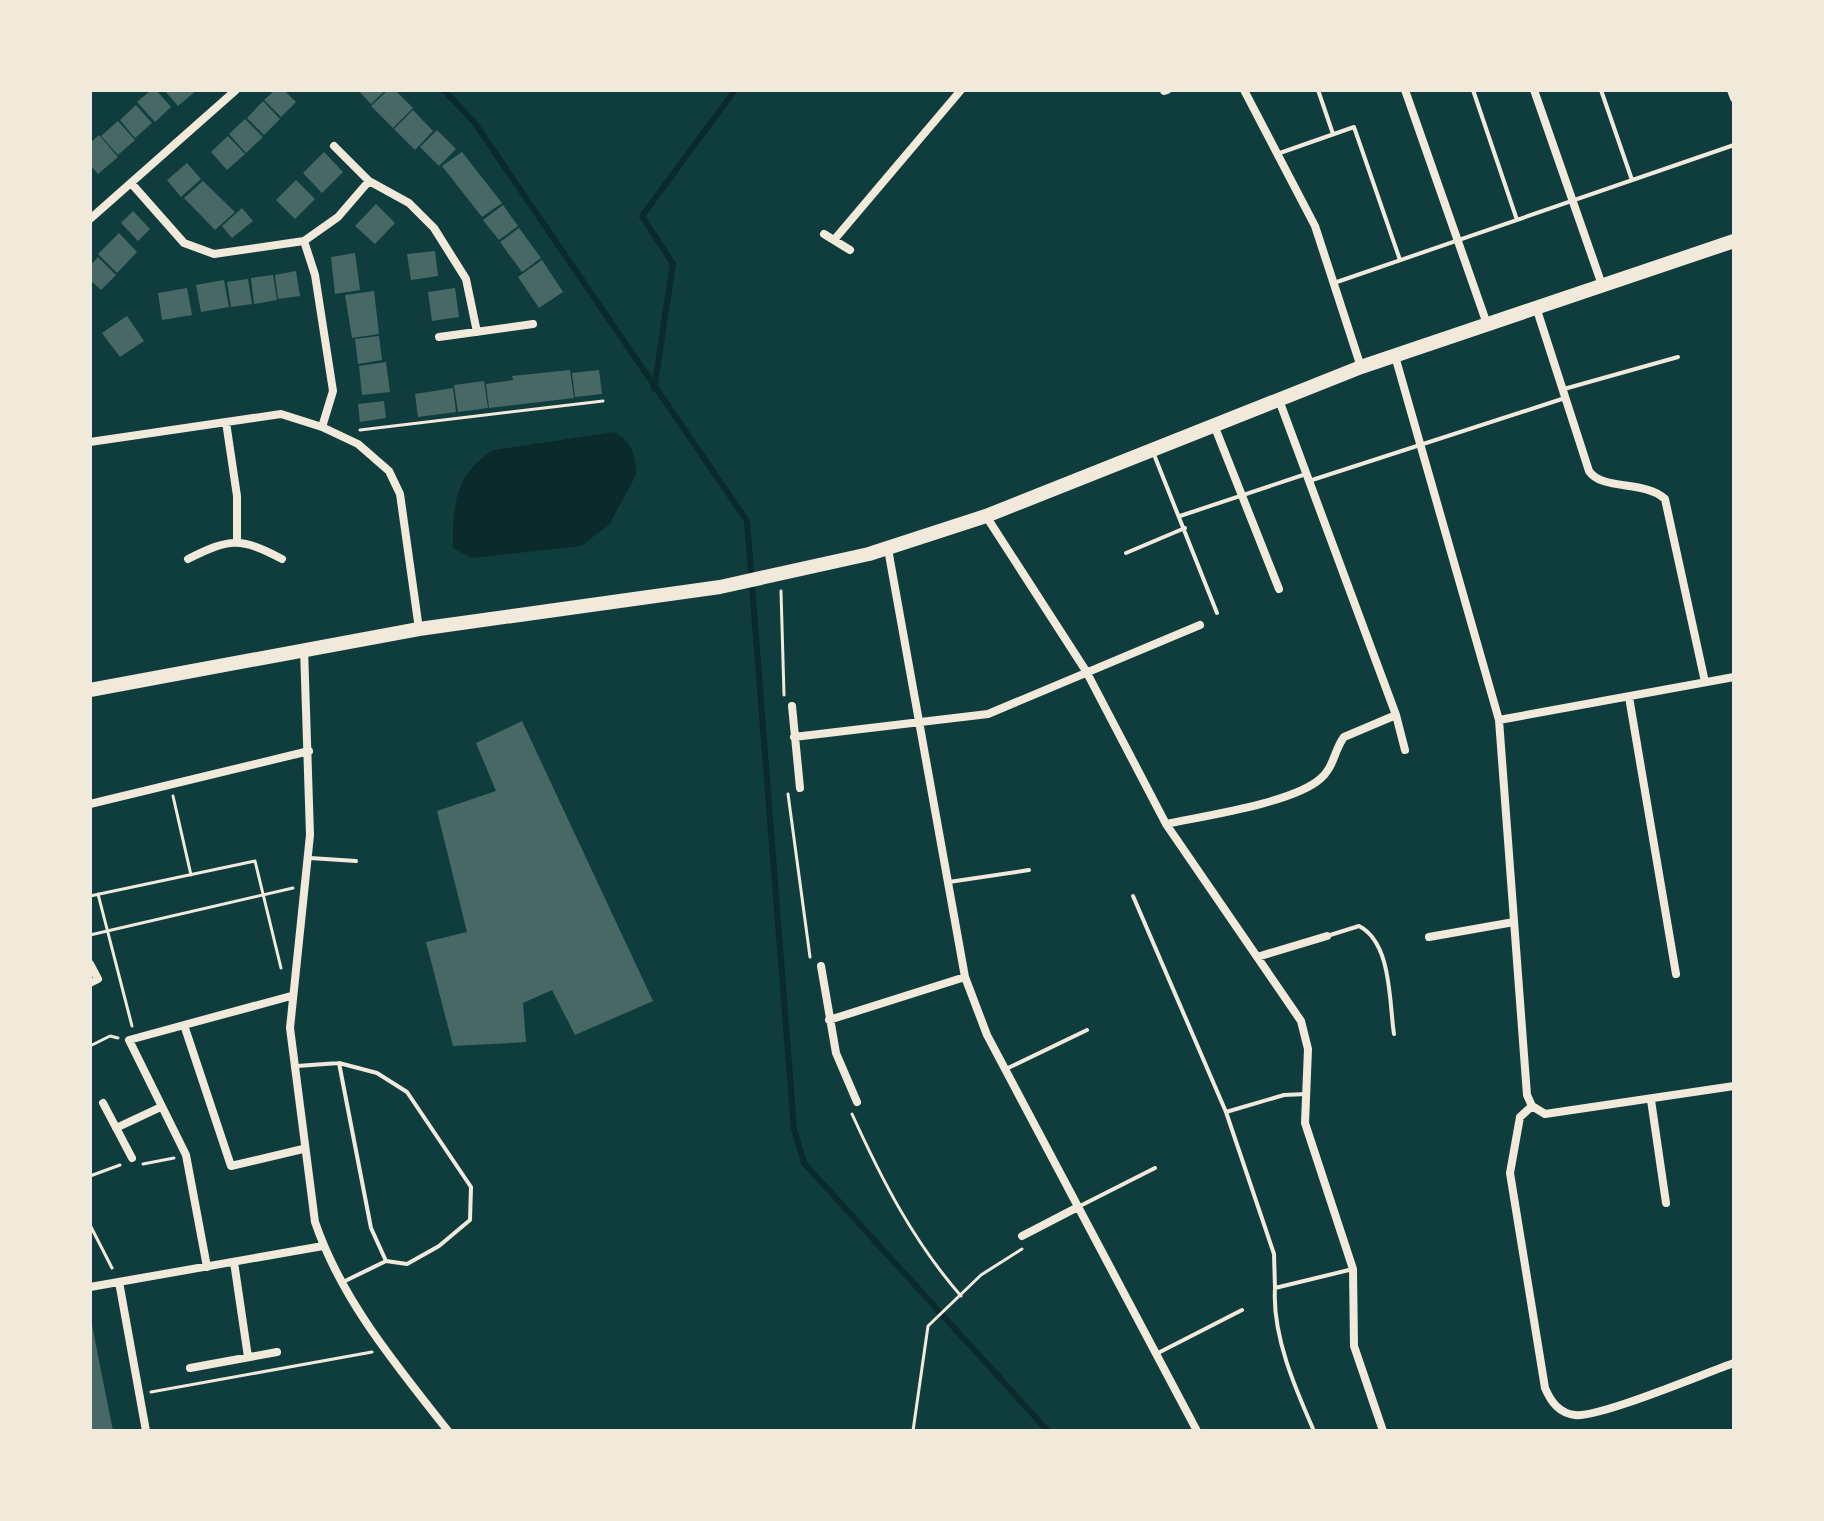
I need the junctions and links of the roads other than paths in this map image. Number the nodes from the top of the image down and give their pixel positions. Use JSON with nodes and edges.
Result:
{"nodes":[{"id":1,"x":236,"y":90,"type":"edge"},
{"id":2,"x":961,"y":90,"type":"edge"},
{"id":3,"x":1244,"y":90,"type":"edge"},
{"id":4,"x":1318,"y":90,"type":"edge"},
{"id":5,"x":1405,"y":90,"type":"edge"},
{"id":6,"x":1473,"y":90,"type":"edge"},
{"id":7,"x":1534,"y":90,"type":"edge"},
{"id":8,"x":1601,"y":90,"type":"edge"},
{"id":9,"x":1731,"y":90,"type":"edge"},
{"id":10,"x":1734,"y":98,"type":"edge"},
{"id":11,"x":1333,"y":134,"type":"junction"},
{"id":12,"x":1734,"y":145,"type":"edge"},
{"id":13,"x":334,"y":146,"type":"dead end"},
{"id":14,"x":1275,"y":154,"type":"junction"},
{"id":15,"x":1632,"y":180,"type":"junction"},
{"id":16,"x":369,"y":181,"type":"junction"},
{"id":17,"x":131,"y":183,"type":"junction"},
{"id":18,"x":1571,"y":200,"type":"junction"},
{"id":19,"x":90,"y":219,"type":"edge"},
{"id":20,"x":1517,"y":220,"type":"junction"},
{"id":21,"x":824,"y":234,"type":"dead end"},
{"id":22,"x":834,"y":240,"type":"junction"},
{"id":23,"x":304,"y":241,"type":"junction"},
{"id":24,"x":1456,"y":241,"type":"junction"},
{"id":25,"x":1734,"y":241,"type":"edge"},
{"id":26,"x":850,"y":250,"type":"dead end"},
{"id":27,"x":1400,"y":260,"type":"junction"},
{"id":28,"x":1334,"y":283,"type":"junction"},
{"id":29,"x":1602,"y":285,"type":"junction"},
{"id":30,"x":1536,"y":307,"type":"junction"},
{"id":31,"x":533,"y":324,"type":"dead end"},
{"id":32,"x":1487,"y":324,"type":"junction"},
{"id":33,"x":477,"y":332,"type":"junction"},
{"id":34,"x":439,"y":337,"type":"dead end"},
{"id":35,"x":1395,"y":356,"type":"junction"},
{"id":36,"x":1678,"y":357,"type":"dead end"},
{"id":37,"x":1361,"y":367,"type":"junction"},
{"id":38,"x":1564,"y":394,"type":"junction"},
{"id":39,"x":1279,"y":400,"type":"junction"},
{"id":40,"x":226,"y":422,"type":"junction"},
{"id":41,"x":1214,"y":425,"type":"junction"},
{"id":42,"x":322,"y":427,"type":"junction"},
{"id":43,"x":90,"y":442,"type":"edge"},
{"id":44,"x":1421,"y":444,"type":"junction"},
{"id":45,"x":1152,"y":450,"type":"junction"},
{"id":46,"x":1308,"y":477,"type":"junction"},
{"id":47,"x":1241,"y":497,"type":"junction"},
{"id":48,"x":986,"y":516,"type":"junction"},
{"id":49,"x":1180,"y":516,"type":"junction"},
{"id":50,"x":1185,"y":528,"type":"junction"},
{"id":51,"x":237,"y":541,"type":"junction"},
{"id":52,"x":888,"y":549,"type":"junction"},
{"id":53,"x":1126,"y":553,"type":"dead end"},
{"id":54,"x":188,"y":559,"type":"dead end"},
{"id":55,"x":282,"y":559,"type":"dead end"},
{"id":56,"x":1279,"y":589,"type":"dead end"},
{"id":57,"x":1217,"y":613,"type":"dead end"},
{"id":58,"x":1200,"y":625,"type":"dead end"},
{"id":59,"x":419,"y":629,"type":"junction"},
{"id":60,"x":304,"y":648,"type":"junction"},
{"id":61,"x":1086,"y":671,"type":"junction"},
{"id":62,"x":1734,"y":677,"type":"edge"},
{"id":63,"x":1705,"y":682,"type":"junction"},
{"id":64,"x":90,"y":690,"type":"edge"},
{"id":65,"x":1629,"y":697,"type":"junction"},
{"id":66,"x":792,"y":706,"type":"dead end"},
{"id":67,"x":1396,"y":715,"type":"junction"},
{"id":68,"x":1499,"y":720,"type":"junction"},
{"id":69,"x":922,"y":724,"type":"junction"},
{"id":70,"x":794,"y":737,"type":"junction"},
{"id":71,"x":1405,"y":750,"type":"dead end"},
{"id":72,"x":309,"y":751,"type":"junction"},
{"id":73,"x":800,"y":788,"type":"dead end"},
{"id":74,"x":90,"y":804,"type":"edge"},
{"id":75,"x":1166,"y":824,"type":"junction"},
{"id":76,"x":307,"y":858,"type":"junction"},
{"id":77,"x":356,"y":861,"type":"dead end"},
{"id":78,"x":1029,"y":870,"type":"dead end"},
{"id":79,"x":947,"y":882,"type":"junction"},
{"id":80,"x":1133,"y":896,"type":"dead end"},
{"id":81,"x":1514,"y":922,"type":"junction"},
{"id":82,"x":1327,"y":936,"type":"joint"},
{"id":83,"x":1429,"y":937,"type":"dead end"},
{"id":84,"x":1257,"y":957,"type":"junction"},
{"id":85,"x":90,"y":964,"type":"edge"},
{"id":86,"x":821,"y":966,"type":"dead end"},
{"id":87,"x":1676,"y":974,"type":"dead end"},
{"id":88,"x":965,"y":977,"type":"junction"},
{"id":89,"x":90,"y":983,"type":"edge"},
{"id":90,"x":291,"y":996,"type":"junction"},
{"id":91,"x":829,"y":1020,"type":"junction"},
{"id":92,"x":184,"y":1025,"type":"junction"},
{"id":93,"x":1087,"y":1030,"type":"dead end"},
{"id":94,"x":1394,"y":1034,"type":"dead end"},
{"id":95,"x":339,"y":1063,"type":"junction"},
{"id":96,"x":294,"y":1066,"type":"junction"},
{"id":97,"x":1006,"y":1069,"type":"junction"},
{"id":98,"x":1734,"y":1086,"type":"edge"},
{"id":99,"x":1306,"y":1094,"type":"junction"},
{"id":100,"x":1651,"y":1100,"type":"junction"},
{"id":101,"x":103,"y":1103,"type":"dead end"},
{"id":102,"x":852,"y":1104,"type":"road end"},
{"id":103,"x":1532,"y":1106,"type":"junction"},
{"id":104,"x":161,"y":1107,"type":"junction"},
{"id":105,"x":1226,"y":1112,"type":"junction"},
{"id":106,"x":116,"y":1128,"type":"junction"},
{"id":107,"x":303,"y":1149,"type":"junction"},
{"id":108,"x":132,"y":1158,"type":"dead end"},
{"id":109,"x":1155,"y":1168,"type":"dead end"},
{"id":110,"x":1666,"y":1203,"type":"dead end"},
{"id":111,"x":1078,"y":1207,"type":"junction"},
{"id":112,"x":1022,"y":1236,"type":"road end"},
{"id":113,"x":323,"y":1246,"type":"junction"},
{"id":114,"x":386,"y":1261,"type":"junction"},
{"id":115,"x":234,"y":1262,"type":"junction"},
{"id":116,"x":207,"y":1267,"type":"junction"},
{"id":117,"x":1353,"y":1269,"type":"junction"},
{"id":118,"x":119,"y":1282,"type":"junction"},
{"id":119,"x":342,"y":1282,"type":"junction"},
{"id":120,"x":90,"y":1287,"type":"edge"},
{"id":121,"x":1275,"y":1288,"type":"junction"},
{"id":122,"x":1242,"y":1310,"type":"dead end"},
{"id":123,"x":277,"y":1352,"type":"dead end"},
{"id":124,"x":1156,"y":1354,"type":"junction"},
{"id":125,"x":248,"y":1357,"type":"junction"},
{"id":126,"x":1734,"y":1363,"type":"edge"},
{"id":127,"x":190,"y":1368,"type":"dead end"},
{"id":128,"x":146,"y":1431,"type":"edge"},
{"id":129,"x":448,"y":1431,"type":"edge"},
{"id":130,"x":1197,"y":1431,"type":"edge"},
{"id":131,"x":1314,"y":1431,"type":"edge"},
{"id":132,"x":1383,"y":1431,"type":"edge"}],
"edges":[{"from":1,"to":17,"type":"street"},
{"from":2,"to":22,"type":"street"},
{"from":3,"to":14,"type":"street"},
{"from":4,"to":11,"type":"lane"},
{"from":5,"to":24,"type":"street"},
{"from":6,"to":20,"type":"lane"},
{"from":7,"to":18,"type":"street"},
{"from":8,"to":15,"type":"lane"},
{"from":9,"to":10,"type":"street"},
{"from":11,"to":14,"type":"lane"},
{"from":11,"to":27,"type":"lane"},
{"from":12,"to":15,"type":"lane"},
{"from":13,"to":16,"type":"street"},
{"from":14,"to":28,"type":"street"},
{"from":15,"to":18,"type":"lane"},
{"from":16,"to":23,"type":"street"},
{"from":16,"to":33,"type":"street"},
{"from":17,"to":19,"type":"street"},
{"from":17,"to":23,"type":"street"},
{"from":18,"to":20,"type":"lane"},
{"from":18,"to":29,"type":"street"},
{"from":20,"to":24,"type":"lane"},
{"from":21,"to":22,"type":"street"},
{"from":22,"to":26,"type":"street"},
{"from":23,"to":42,"type":"street"},
{"from":24,"to":27,"type":"lane"},
{"from":24,"to":32,"type":"street"},
{"from":25,"to":29,"type":"main road"},
{"from":27,"to":28,"type":"lane"},
{"from":28,"to":37,"type":"street"},
{"from":29,"to":30,"type":"main road"},
{"from":30,"to":32,"type":"main road"},
{"from":30,"to":38,"type":"street"},
{"from":31,"to":33,"type":"street"},
{"from":32,"to":35,"type":"main road"},
{"from":33,"to":34,"type":"street"},
{"from":35,"to":37,"type":"main road"},
{"from":35,"to":44,"type":"street"},
{"from":36,"to":38,"type":"lane"},
{"from":37,"to":39,"type":"main road"},
{"from":38,"to":44,"type":"lane"},
{"from":38,"to":63,"type":"street"},
{"from":39,"to":41,"type":"main road"},
{"from":39,"to":46,"type":"street"},
{"from":40,"to":42,"type":"street"},
{"from":40,"to":43,"type":"street"},
{"from":40,"to":51,"type":"street"},
{"from":41,"to":45,"type":"main road"},
{"from":41,"to":47,"type":"street"},
{"from":42,"to":59,"type":"street"},
{"from":44,"to":46,"type":"lane"},
{"from":44,"to":68,"type":"street"},
{"from":45,"to":48,"type":"main road"},
{"from":45,"to":49,"type":"lane"},
{"from":46,"to":47,"type":"lane"},
{"from":46,"to":67,"type":"street"},
{"from":47,"to":49,"type":"lane"},
{"from":47,"to":56,"type":"street"},
{"from":48,"to":52,"type":"main road"},
{"from":48,"to":61,"type":"street"},
{"from":49,"to":50,"type":"lane"},
{"from":50,"to":53,"type":"lane"},
{"from":50,"to":57,"type":"lane"},
{"from":51,"to":54,"type":"street"},
{"from":51,"to":55,"type":"street"},
{"from":52,"to":59,"type":"main road"},
{"from":52,"to":69,"type":"street"},
{"from":58,"to":61,"type":"street"},
{"from":59,"to":60,"type":"main road"},
{"from":60,"to":64,"type":"main road"},
{"from":60,"to":72,"type":"street"},
{"from":61,"to":69,"type":"street"},
{"from":61,"to":75,"type":"street"},
{"from":62,"to":63,"type":"street"},
{"from":63,"to":65,"type":"street"},
{"from":65,"to":68,"type":"street"},
{"from":65,"to":87,"type":"street"},
{"from":66,"to":70,"type":"street"},
{"from":67,"to":71,"type":"street"},
{"from":67,"to":75,"type":"street"},
{"from":68,"to":81,"type":"street"},
{"from":69,"to":70,"type":"street"},
{"from":69,"to":79,"type":"street"},
{"from":70,"to":73,"type":"street"},
{"from":72,"to":74,"type":"street"},
{"from":72,"to":76,"type":"street"},
{"from":75,"to":84,"type":"street"},
{"from":76,"to":77,"type":"lane"},
{"from":76,"to":90,"type":"street"},
{"from":78,"to":79,"type":"lane"},
{"from":79,"to":88,"type":"street"},
{"from":80,"to":105,"type":"lane"},
{"from":81,"to":83,"type":"street"},
{"from":81,"to":103,"type":"street"},
{"from":82,"to":84,"type":"street"},
{"from":82,"to":94,"type":"lane"},
{"from":84,"to":99,"type":"street"},
{"from":85,"to":89,"type":"street"},
{"from":86,"to":91,"type":"street"},
{"from":88,"to":91,"type":"street"},
{"from":88,"to":97,"type":"street"},
{"from":90,"to":92,"type":"street"},
{"from":90,"to":96,"type":"street"},
{"from":91,"to":102,"type":"street"},
{"from":92,"to":104,"type":"street"},
{"from":92,"to":107,"type":"street"},
{"from":93,"to":97,"type":"lane"},
{"from":95,"to":96,"type":"lane"},
{"from":95,"to":114,"type":"lane"},
{"from":95,"to":114,"type":"lane"},
{"from":96,"to":107,"type":"street"},
{"from":97,"to":111,"type":"street"},
{"from":98,"to":100,"type":"street"},
{"from":99,"to":105,"type":"lane"},
{"from":99,"to":117,"type":"street"},
{"from":100,"to":103,"type":"street"},
{"from":100,"to":110,"type":"street"},
{"from":101,"to":106,"type":"street"},
{"from":103,"to":126,"type":"street"},
{"from":104,"to":106,"type":"street"},
{"from":104,"to":116,"type":"street"},
{"from":105,"to":121,"type":"lane"},
{"from":106,"to":108,"type":"street"},
{"from":107,"to":113,"type":"street"},
{"from":109,"to":111,"type":"lane"},
{"from":111,"to":112,"type":"street"},
{"from":111,"to":124,"type":"street"},
{"from":113,"to":115,"type":"street"},
{"from":113,"to":119,"type":"street"},
{"from":114,"to":119,"type":"lane"},
{"from":115,"to":116,"type":"street"},
{"from":115,"to":125,"type":"street"},
{"from":116,"to":118,"type":"street"},
{"from":117,"to":121,"type":"lane"},
{"from":117,"to":132,"type":"street"},
{"from":118,"to":120,"type":"street"},
{"from":118,"to":128,"type":"street"},
{"from":119,"to":129,"type":"street"},
{"from":121,"to":131,"type":"lane"},
{"from":122,"to":124,"type":"lane"},
{"from":123,"to":125,"type":"street"},
{"from":124,"to":130,"type":"street"},
{"from":125,"to":127,"type":"street"}]}
